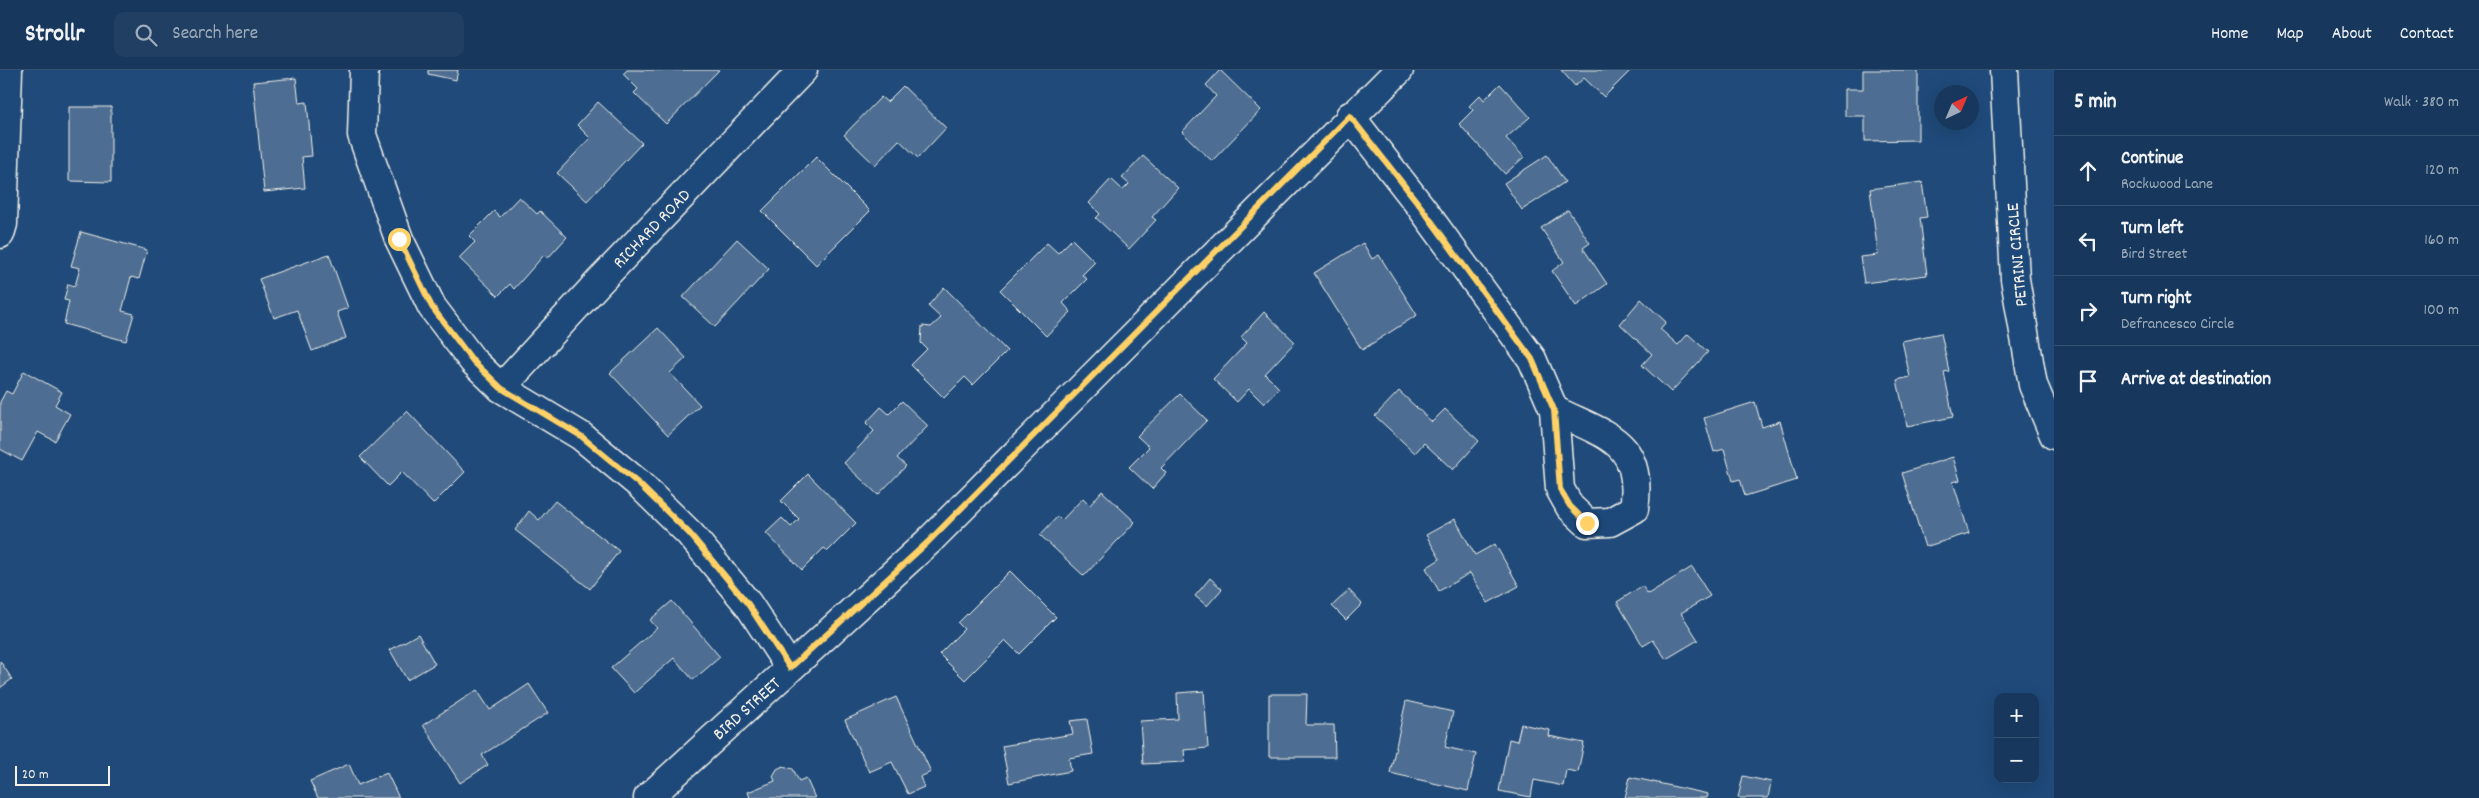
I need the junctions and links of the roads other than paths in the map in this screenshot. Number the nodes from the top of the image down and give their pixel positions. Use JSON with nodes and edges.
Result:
{"nodes":[{"id":1,"x":8,"y":70,"type":"edge"},
{"id":2,"x":364,"y":70,"type":"edge"},
{"id":3,"x":803,"y":70,"type":"edge"},
{"id":4,"x":1398,"y":70,"type":"edge"},
{"id":5,"x":2004,"y":70,"type":"edge"},
{"id":6,"x":1350,"y":116,"type":"junction"},
{"id":7,"x":0,"y":234,"type":"edge"},
{"id":8,"x":501,"y":388,"type":"junction"},
{"id":9,"x":1554,"y":410,"type":"dead end"},
{"id":10,"x":2054,"y":436,"type":"edge"},
{"id":11,"x":790,"y":668,"type":"junction"},
{"id":12,"x":648,"y":798,"type":"edge"}],
"edges":[{"from":1,"to":7,"type":"street"},
{"from":2,"to":8,"type":"street"},
{"from":3,"to":8,"type":"street","name":"RICHARD ROAD"},
{"from":4,"to":6,"type":"street","name":"BIRD STREET"},
{"from":5,"to":10,"type":"street","name":"PETRINI CIRCLE"},
{"from":6,"to":9,"type":"street"},
{"from":6,"to":11,"type":"street","name":"BIRD STREET"},
{"from":8,"to":11,"type":"street"},
{"from":11,"to":12,"type":"street","name":"BIRD STREET"}]}
